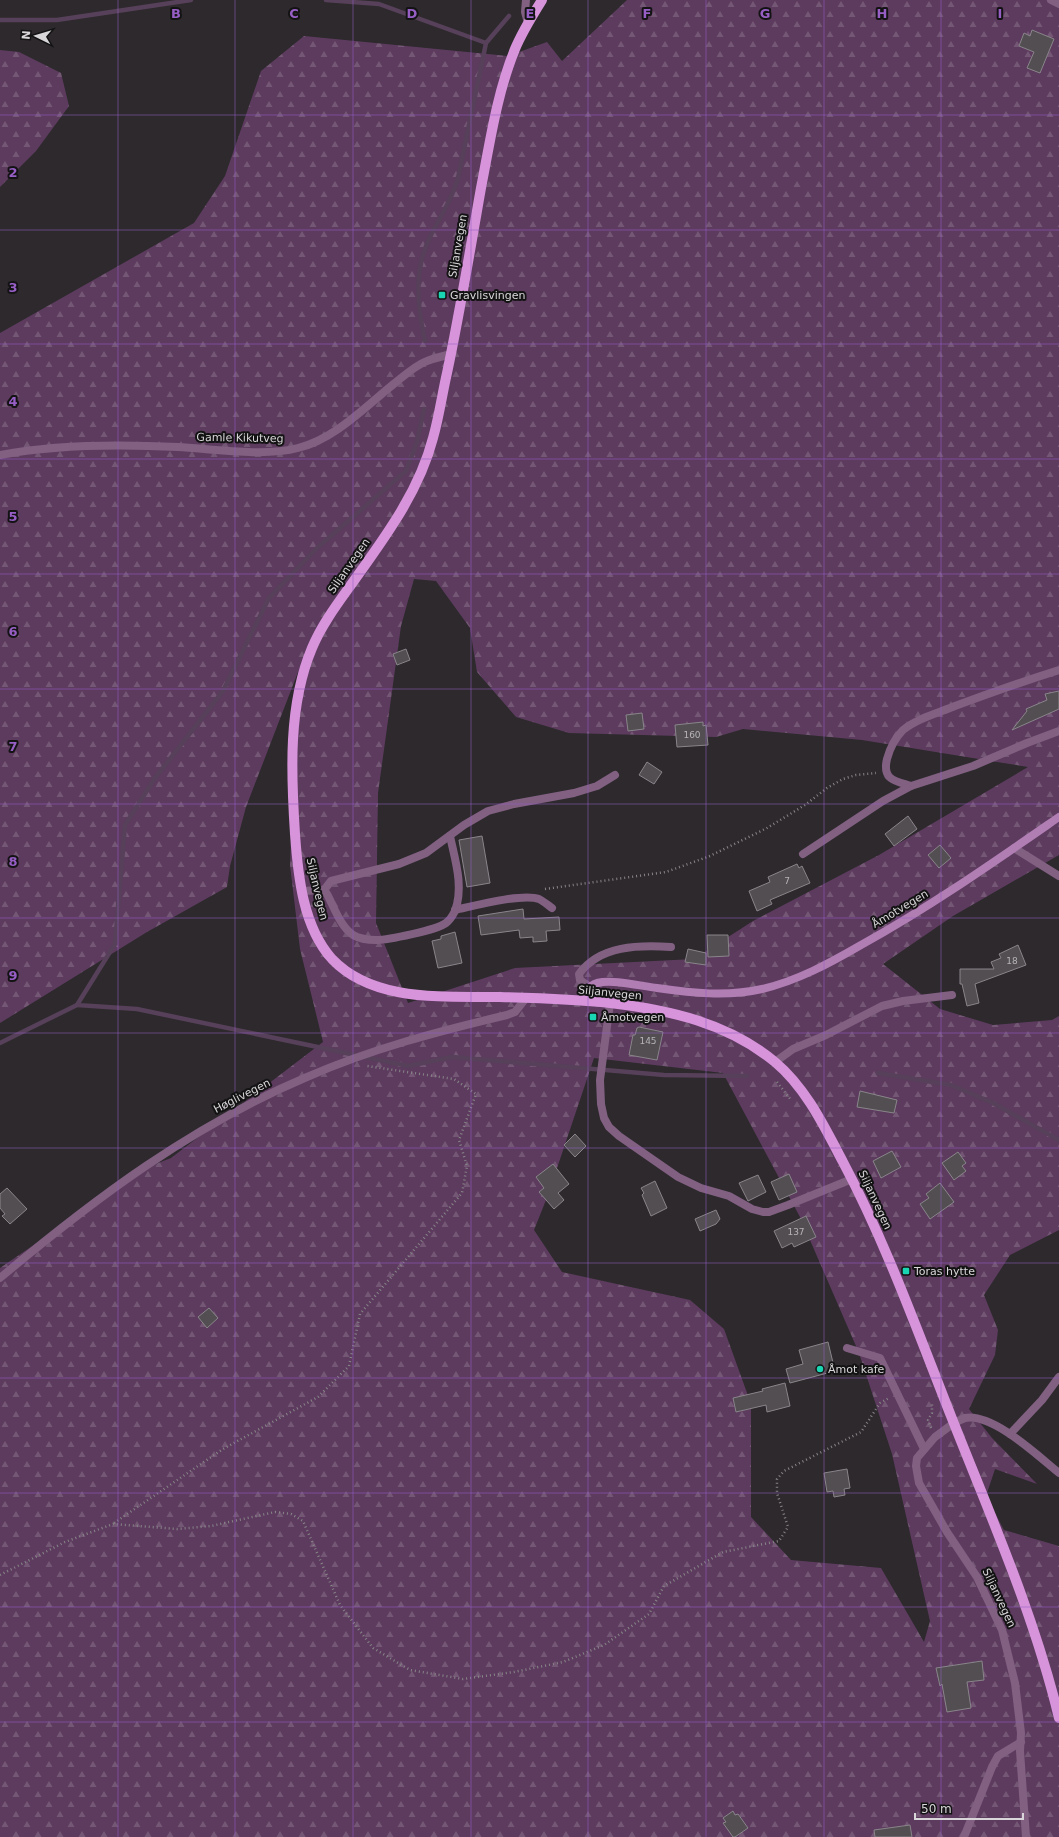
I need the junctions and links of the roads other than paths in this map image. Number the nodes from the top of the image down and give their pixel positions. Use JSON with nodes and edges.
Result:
{"nodes":[{"id":1,"x":526,"y":0,"type":"edge"},
{"id":2,"x":542,"y":0,"type":"edge"},
{"id":3,"x":1051,"y":0,"type":"edge"},
{"id":4,"x":1059,"y":4,"type":"edge"},
{"id":5,"x":528,"y":22,"type":"junction"},
{"id":6,"x":451,"y":354,"type":"junction"},
{"id":7,"x":0,"y":455,"type":"edge"},
{"id":8,"x":1059,"y":670,"type":"edge"},
{"id":9,"x":1059,"y":731,"type":"edge"},
{"id":10,"x":615,"y":775,"type":"dead end"},
{"id":11,"x":911,"y":786,"type":"junction"},
{"id":12,"x":1059,"y":817,"type":"edge"},
{"id":13,"x":450,"y":836,"type":"junction"},
{"id":14,"x":1014,"y":848,"type":"junction"},
{"id":15,"x":803,"y":854,"type":"dead end"},
{"id":16,"x":1059,"y":876,"type":"edge"},
{"id":17,"x":324,"y":890,"type":"junction"},
{"id":18,"x":302,"y":891,"type":"junction"},
{"id":19,"x":552,"y":908,"type":"dead end"},
{"id":20,"x":455,"y":910,"type":"junction"},
{"id":21,"x":671,"y":947,"type":"dead end"},
{"id":22,"x":590,"y":987,"type":"junction"},
{"id":23,"x":952,"y":996,"type":"dead end"},
{"id":24,"x":526,"y":998,"type":"junction"},
{"id":25,"x":582,"y":1001,"type":"junction"},
{"id":26,"x":610,"y":1003,"type":"junction"},
{"id":27,"x":775,"y":1062,"type":"junction"},
{"id":28,"x":852,"y":1179,"type":"junction"},
{"id":29,"x":0,"y":1278,"type":"edge"},
{"id":30,"x":847,"y":1348,"type":"dead end"},
{"id":31,"x":1059,"y":1377,"type":"edge"},
{"id":32,"x":954,"y":1423,"type":"junction"},
{"id":33,"x":1010,"y":1434,"type":"junction"},
{"id":34,"x":924,"y":1449,"type":"junction"},
{"id":35,"x":1059,"y":1473,"type":"edge"},
{"id":36,"x":1059,"y":1718,"type":"edge"},
{"id":37,"x":1021,"y":1742,"type":"junction"},
{"id":38,"x":964,"y":1837,"type":"edge"},
{"id":39,"x":1026,"y":1837,"type":"edge"}],
"edges":[{"from":1,"to":5,"type":"street"},
{"from":2,"to":5,"type":"main road","name":"Siljanvegen"},
{"from":3,"to":4,"type":"street"},
{"from":5,"to":6,"type":"main road","name":"Siljanvegen"},
{"from":6,"to":7,"type":"street","name":"Gamle Kikutveg"},
{"from":6,"to":18,"type":"main road","name":"Siljanvegen"},
{"from":8,"to":11,"type":"street"},
{"from":9,"to":11,"type":"street"},
{"from":10,"to":13,"type":"street"},
{"from":11,"to":15,"type":"street"},
{"from":12,"to":14,"type":"main road","name":"Åmotvegen"},
{"from":13,"to":17,"type":"street"},
{"from":13,"to":20,"type":"street"},
{"from":14,"to":16,"type":"street"},
{"from":14,"to":22,"type":"main road","name":"Åmotvegen"},
{"from":17,"to":18,"type":"street"},
{"from":17,"to":20,"type":"street"},
{"from":18,"to":24,"type":"main road","name":"Siljanvegen"},
{"from":19,"to":20,"type":"street"},
{"from":21,"to":22,"type":"street"},
{"from":22,"to":25,"type":"main road"},
{"from":23,"to":27,"type":"street"},
{"from":24,"to":25,"type":"main road","name":"Siljanvegen"},
{"from":24,"to":29,"type":"street","name":"Høglivegen"},
{"from":25,"to":26,"type":"main road","name":"Siljanvegen"},
{"from":26,"to":27,"type":"main road","name":"Siljanvegen"},
{"from":26,"to":28,"type":"street"},
{"from":27,"to":28,"type":"main road","name":"Siljanvegen"},
{"from":28,"to":32,"type":"main road","name":"Siljanvegen"},
{"from":30,"to":34,"type":"street"},
{"from":31,"to":33,"type":"street"},
{"from":32,"to":33,"type":"street"},
{"from":32,"to":34,"type":"street","name":"Siljanvegen"},
{"from":32,"to":36,"type":"main road","name":"Siljanvegen"},
{"from":33,"to":35,"type":"street"},
{"from":34,"to":37,"type":"street","name":"Siljanvegen"},
{"from":37,"to":38,"type":"street"},
{"from":37,"to":39,"type":"street","name":"Siljanvegen"}]}
